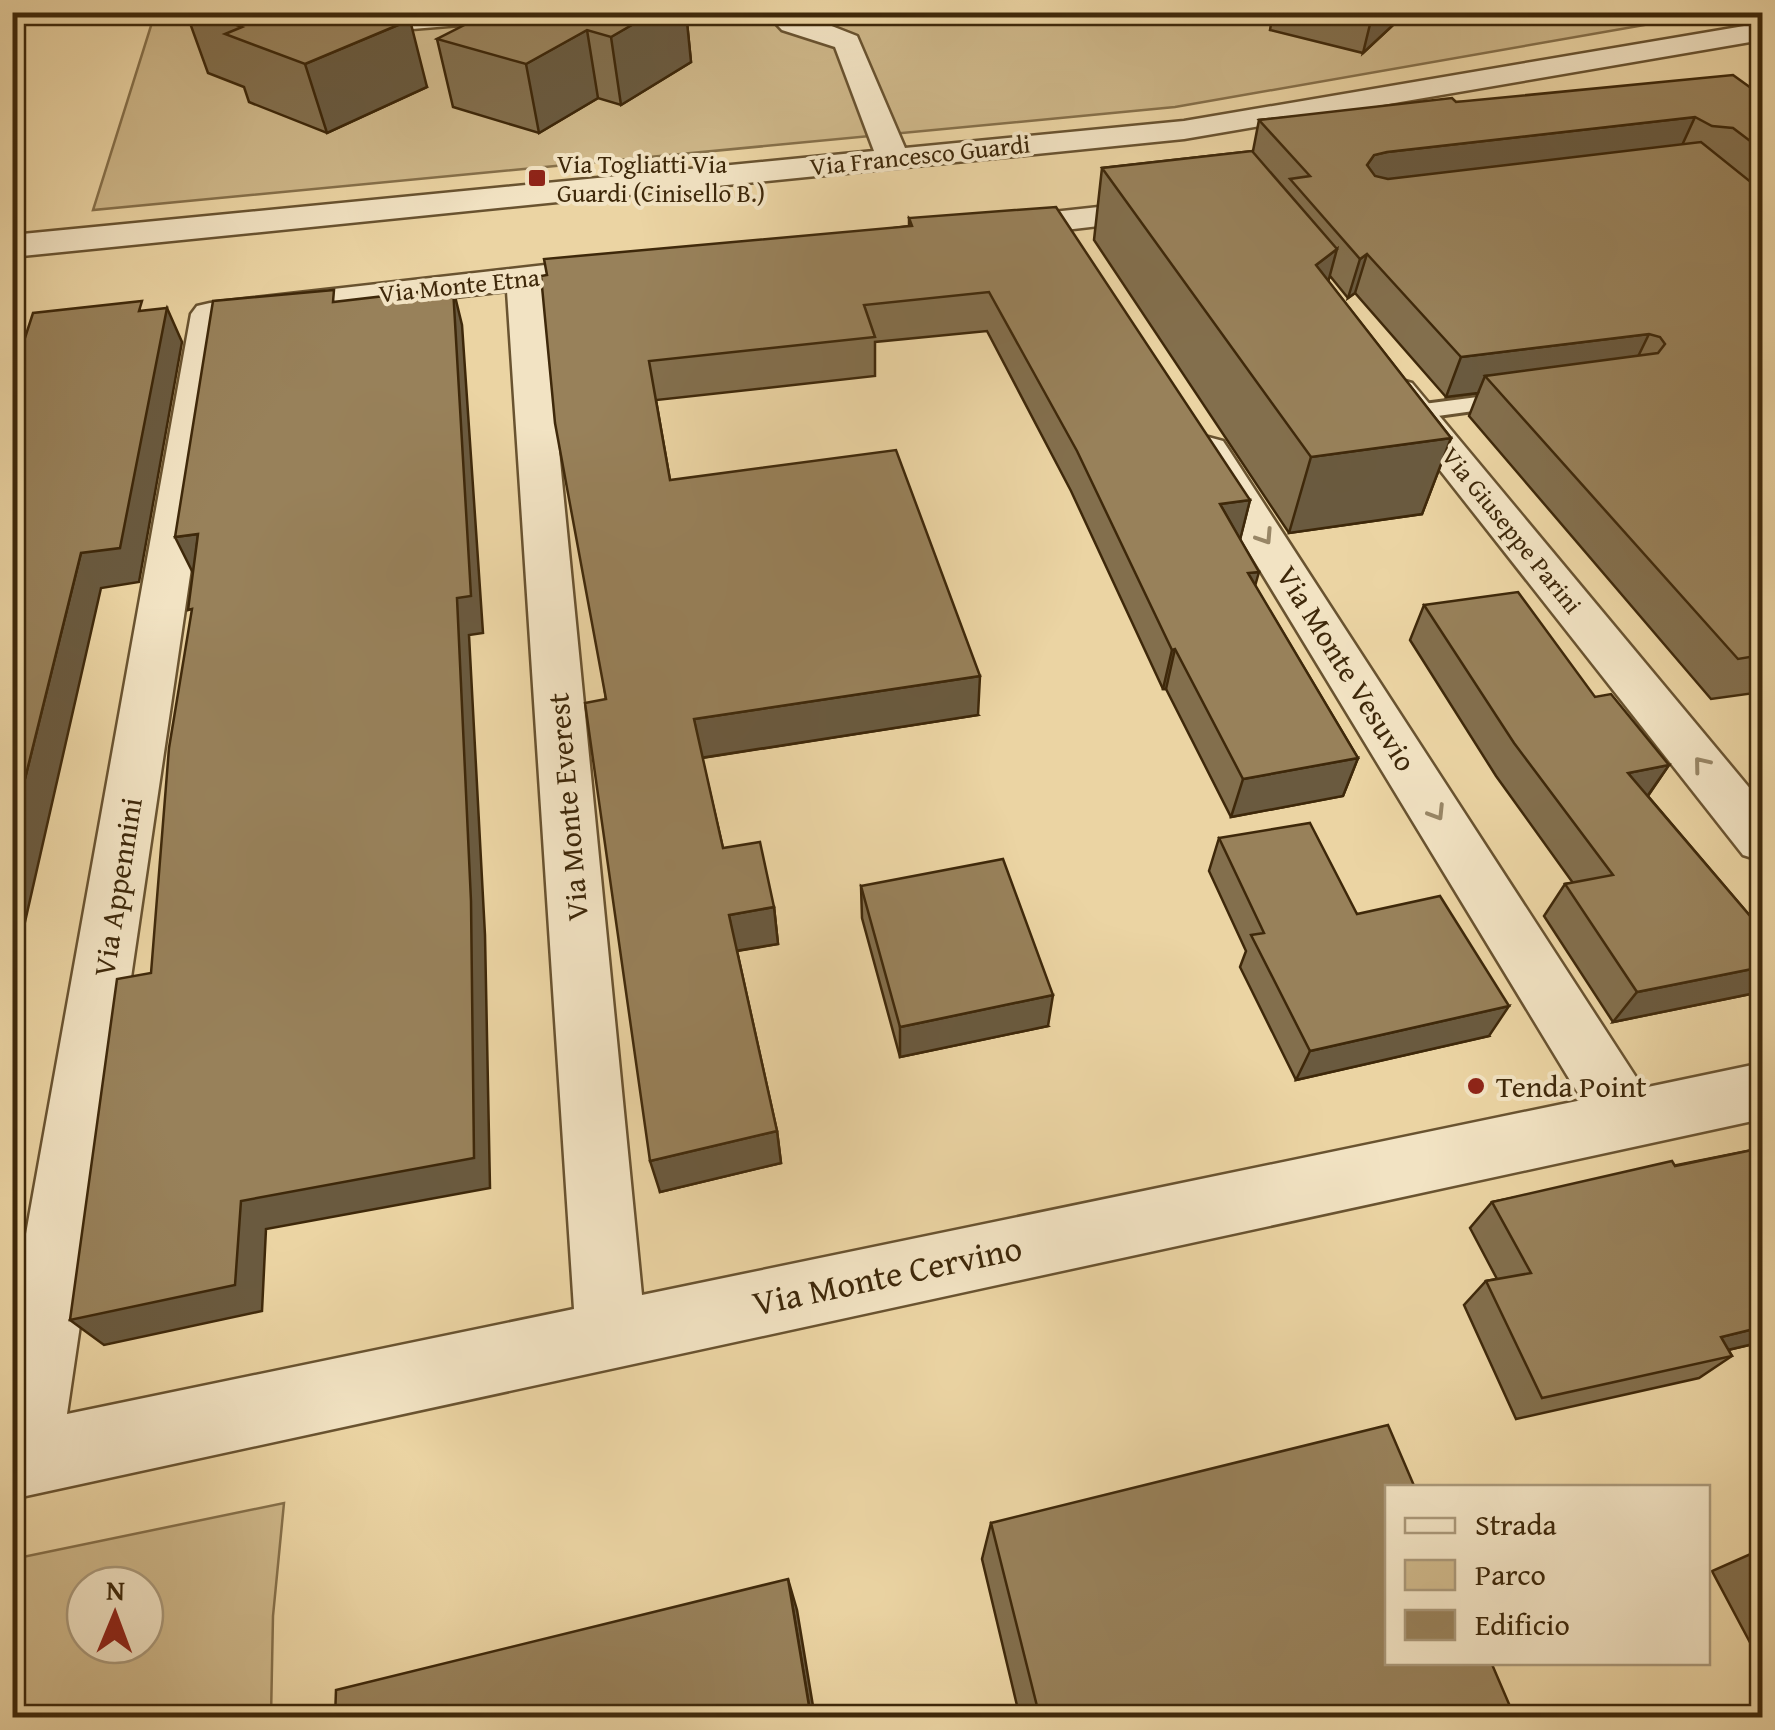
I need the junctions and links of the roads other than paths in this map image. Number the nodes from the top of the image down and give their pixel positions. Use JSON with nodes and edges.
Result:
{"nodes":[{"id":1,"x":523,"y":12,"type":"edge"},
{"id":2,"x":779,"y":12,"type":"edge"},
{"id":3,"x":475,"y":24,"type":"edge"},
{"id":4,"x":351,"y":26,"type":"edge"},
{"id":5,"x":1762,"y":32,"type":"edge"},
{"id":6,"x":1184,"y":130,"type":"junction"},
{"id":7,"x":892,"y":158,"type":"junction"},
{"id":8,"x":1211,"y":162,"type":"edge"},
{"id":9,"x":1208,"y":205,"type":"edge"},
{"id":10,"x":960,"y":232,"type":"edge"},
{"id":11,"x":12,"y":246,"type":"edge"},
{"id":12,"x":643,"y":265,"type":"edge"},
{"id":13,"x":524,"y":278,"type":"junction"},
{"id":14,"x":210,"y":314,"type":"joint"},
{"id":15,"x":1367,"y":352,"type":"edge"},
{"id":16,"x":1536,"y":396,"type":"edge"},
{"id":17,"x":1416,"y":412,"type":"junction"},
{"id":18,"x":1187,"y":418,"type":"edge"},
{"id":19,"x":1762,"y":840,"type":"edge"},
{"id":20,"x":1762,"y":1091,"type":"edge"},
{"id":21,"x":1629,"y":1120,"type":"junction"},
{"id":22,"x":611,"y":1336,"type":"junction"},
{"id":23,"x":18,"y":1461,"type":"edge"}],
"edges":[{"from":1,"to":3,"type":"street"},
{"from":2,"to":7,"type":"street"},
{"from":3,"to":4,"type":"street"},
{"from":5,"to":6,"type":"street","name":"Via Francesco Guardi"},
{"from":6,"to":7,"type":"street","name":"Via Francesco Guardi"},
{"from":6,"to":8,"type":"street"},
{"from":7,"to":11,"type":"street","name":"Via Francesco Guardi"},
{"from":9,"to":10,"type":"street"},
{"from":12,"to":13,"type":"street","name":"Via Monte Etna"},
{"from":13,"to":14,"type":"street","name":"Via Monte Etna"},
{"from":13,"to":22,"type":"street","name":"Via Monte Everest"},
{"from":14,"to":23,"type":"street","name":"Via Appennini"},
{"from":15,"to":17,"type":"street","name":"Via Giuseppe Parini"},
{"from":16,"to":17,"type":"lane"},
{"from":19,"to":17,"type":"street","name":"Via Giuseppe Parini","one_way":true},
{"from":18,"to":21,"type":"street","name":"Via Monte Vesuvio","one_way":true},
{"from":20,"to":21,"type":"street","name":"Via Monte Cervino"},
{"from":21,"to":22,"type":"street","name":"Via Monte Cervino"},
{"from":22,"to":23,"type":"street","name":"Via Monte Cervino"}]}
